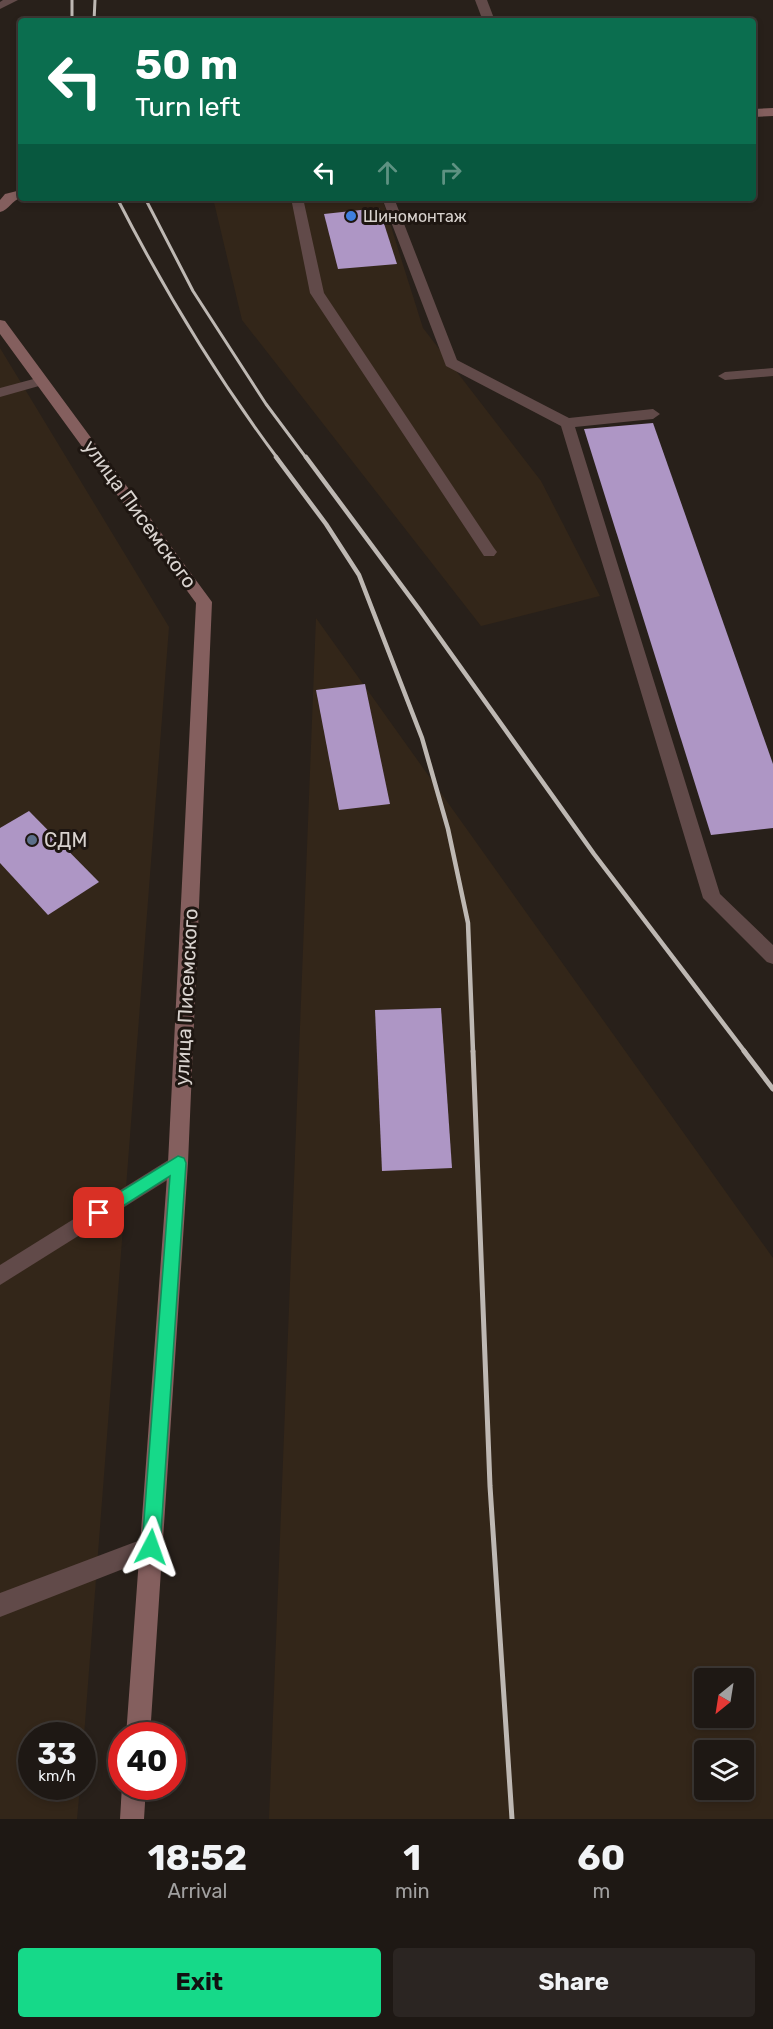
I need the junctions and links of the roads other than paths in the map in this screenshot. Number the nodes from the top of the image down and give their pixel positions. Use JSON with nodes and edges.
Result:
{"nodes":[{"id":1,"x":12,"y":0,"type":"edge"},
{"id":2,"x":481,"y":0,"type":"edge"},
{"id":3,"x":0,"y":6,"type":"edge"},
{"id":4,"x":488,"y":18,"type":"edge"},
{"id":5,"x":773,"y":112,"type":"edge"},
{"id":6,"x":756,"y":113,"type":"edge"},
{"id":7,"x":16,"y":195,"type":"edge"},
{"id":8,"x":298,"y":201,"type":"edge"},
{"id":9,"x":389,"y":201,"type":"edge"},
{"id":10,"x":0,"y":208,"type":"edge"},
{"id":11,"x":0,"y":324,"type":"edge"},
{"id":12,"x":773,"y":372,"type":"edge"},
{"id":13,"x":725,"y":376,"type":"dead end"},
{"id":14,"x":41,"y":381,"type":"junction"},
{"id":15,"x":0,"y":393,"type":"edge"},
{"id":16,"x":653,"y":414,"type":"dead end"},
{"id":17,"x":567,"y":423,"type":"junction"},
{"id":18,"x":489,"y":552,"type":"dead end"},
{"id":19,"x":773,"y":957,"type":"edge"},
{"id":20,"x":178,"y":1163,"type":"junction"},
{"id":21,"x":0,"y":1276,"type":"edge"},
{"id":22,"x":151,"y":1547,"type":"junction"},
{"id":23,"x":0,"y":1605,"type":"edge"},
{"id":24,"x":139,"y":1722,"type":"edge"},
{"id":25,"x":133,"y":1800,"type":"edge"},
{"id":26,"x":132,"y":1819,"type":"edge"}],
"edges":[{"from":1,"to":3,"type":"lane"},
{"from":2,"to":4,"type":"lane"},
{"from":5,"to":6,"type":"street"},
{"from":7,"to":10,"type":"street"},
{"from":8,"to":18,"type":"lane"},
{"from":9,"to":17,"type":"lane"},
{"from":11,"to":14,"type":"street","name":"улица Писемского"},
{"from":12,"to":13,"type":"lane"},
{"from":14,"to":15,"type":"lane"},
{"from":14,"to":20,"type":"street","name":"улица Писемского"},
{"from":16,"to":17,"type":"lane"},
{"from":17,"to":19,"type":"lane"},
{"from":20,"to":21,"type":"lane"},
{"from":20,"to":22,"type":"street","name":"улица Писемского"},
{"from":22,"to":23,"type":"lane"},
{"from":22,"to":24,"type":"street","name":"улица Писемского"},
{"from":25,"to":26,"type":"street"}]}
